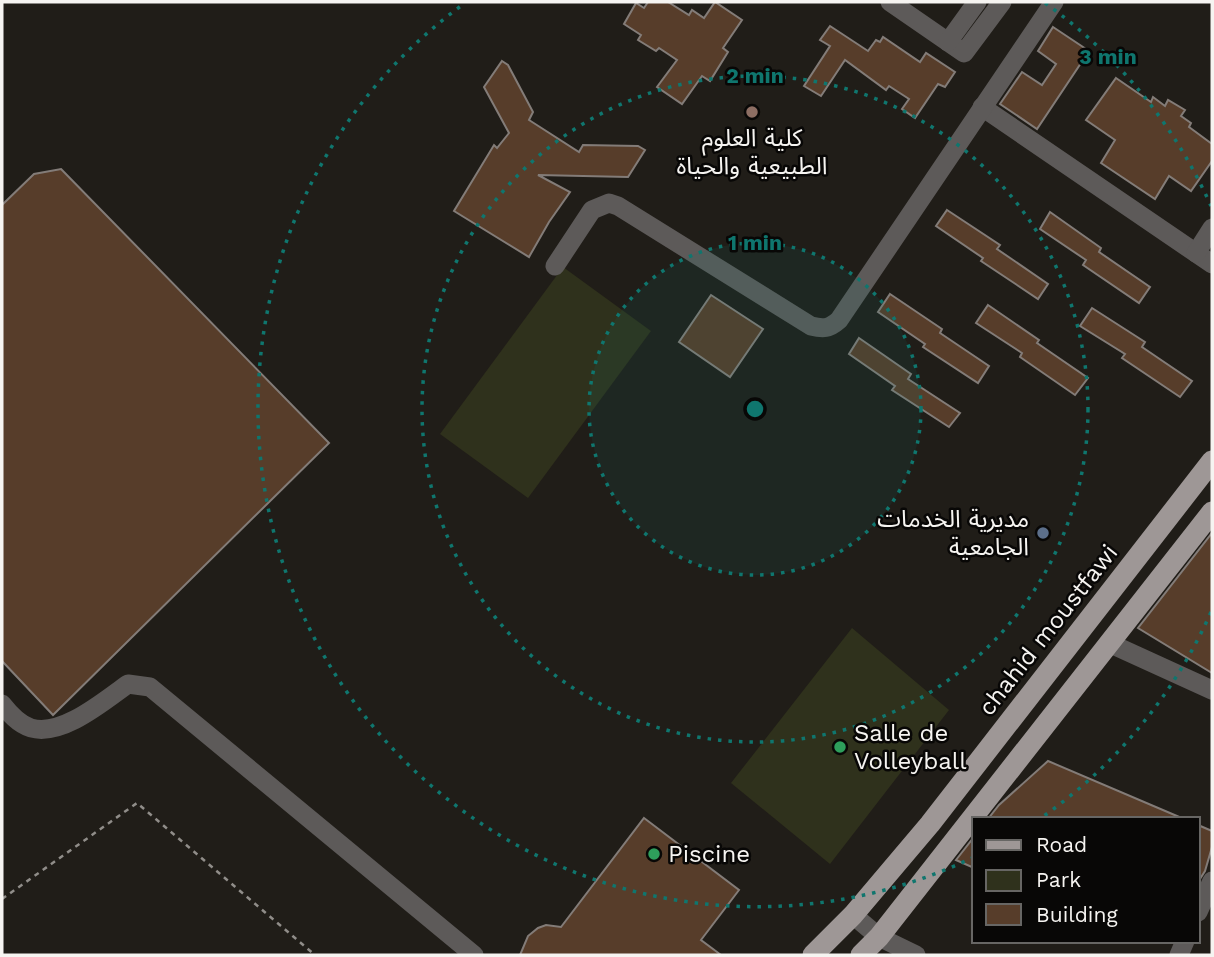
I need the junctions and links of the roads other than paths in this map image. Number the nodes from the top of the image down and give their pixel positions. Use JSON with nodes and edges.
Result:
{"nodes":[{"id":1,"x":890,"y":2,"type":"edge"},
{"id":2,"x":978,"y":2,"type":"edge"},
{"id":3,"x":1002,"y":2,"type":"edge"},
{"id":4,"x":1054,"y":2,"type":"edge"},
{"id":5,"x":956,"y":48,"type":"junction"},
{"id":6,"x":982,"y":107,"type":"junction"},
{"id":7,"x":1212,"y":228,"type":"edge"},
{"id":8,"x":1204,"y":258,"type":"edge"},
{"id":9,"x":555,"y":266,"type":"dead end"},
{"id":10,"x":1212,"y":461,"type":"edge"},
{"id":11,"x":1212,"y":512,"type":"edge"},
{"id":12,"x":1111,"y":644,"type":"junction"},
{"id":13,"x":1212,"y":690,"type":"edge"},
{"id":14,"x":2,"y":704,"type":"edge"},
{"id":15,"x":974,"y":817,"type":"edge"},
{"id":16,"x":972,"y":820,"type":"edge"},
{"id":17,"x":1212,"y":881,"type":"edge"},
{"id":18,"x":1200,"y":908,"type":"edge"},
{"id":19,"x":853,"y":915,"type":"junction"},
{"id":20,"x":879,"y":937,"type":"junction"},
{"id":21,"x":474,"y":955,"type":"edge"},
{"id":22,"x":813,"y":955,"type":"edge"},
{"id":23,"x":861,"y":955,"type":"edge"},
{"id":24,"x":916,"y":955,"type":"edge"}],
"edges":[{"from":1,"to":5,"type":"street"},
{"from":2,"to":5,"type":"street"},
{"from":3,"to":5,"type":"street"},
{"from":4,"to":6,"type":"street"},
{"from":6,"to":8,"type":"street"},
{"from":6,"to":9,"type":"street"},
{"from":7,"to":8,"type":"street"},
{"from":10,"to":19,"type":"main road","name":"chahid moustfawi"},
{"from":11,"to":12,"type":"main road"},
{"from":12,"to":13,"type":"street"},
{"from":12,"to":15,"type":"main road"},
{"from":14,"to":21,"type":"street"},
{"from":16,"to":20,"type":"main road"},
{"from":17,"to":18,"type":"street"},
{"from":19,"to":20,"type":"street"},
{"from":19,"to":22,"type":"main road","name":"chahid moustfawi"},
{"from":20,"to":23,"type":"main road"},
{"from":20,"to":24,"type":"street"}]}
